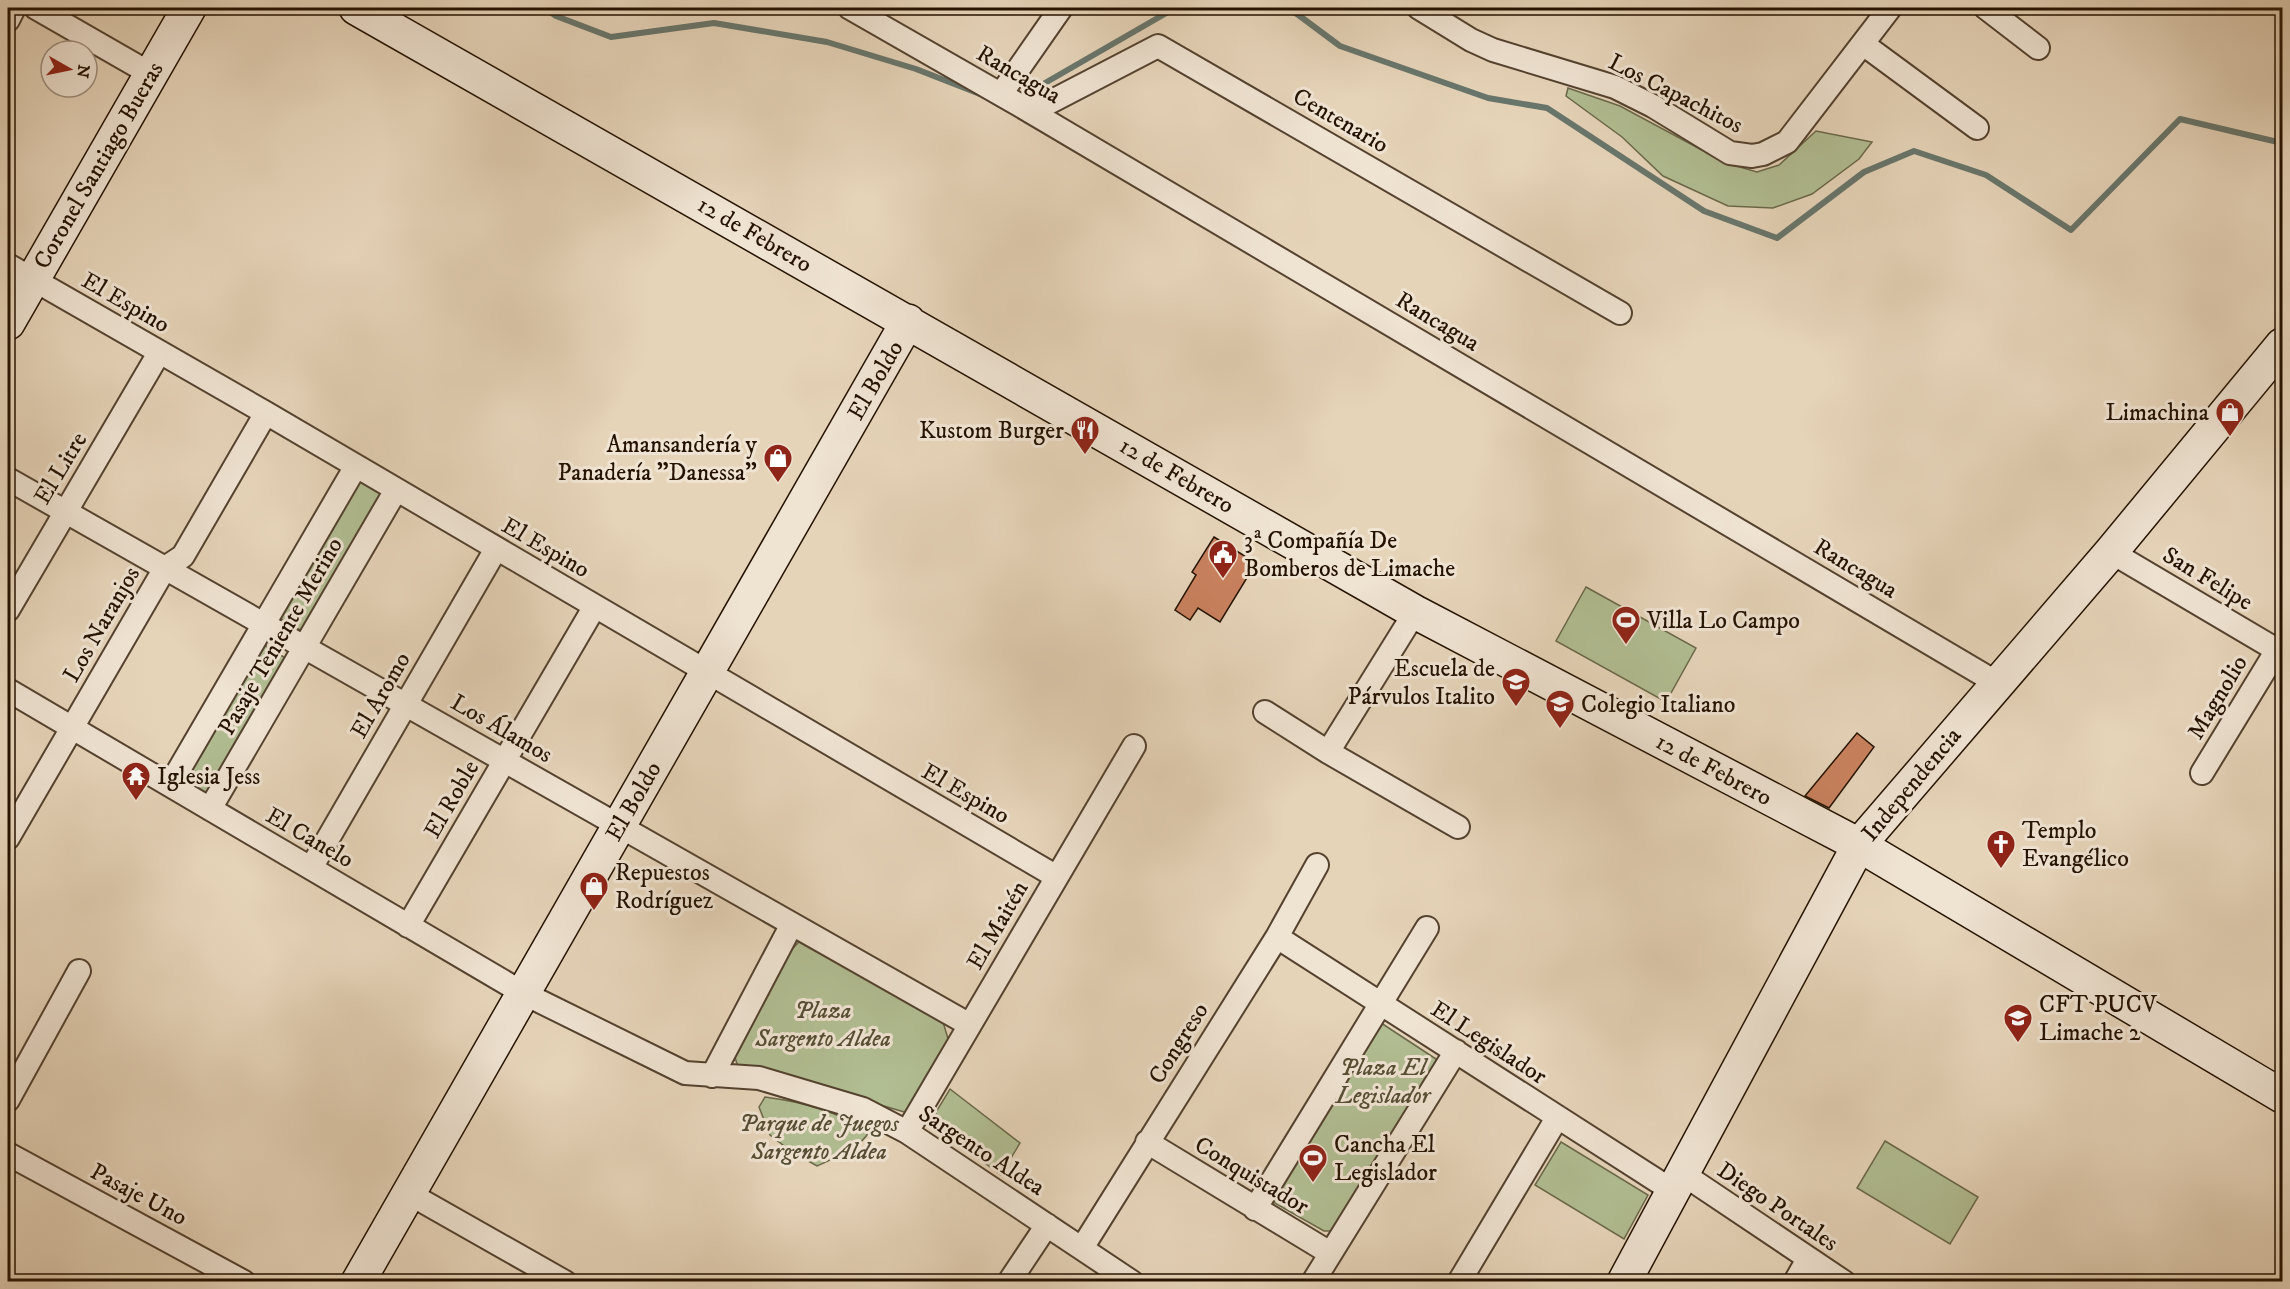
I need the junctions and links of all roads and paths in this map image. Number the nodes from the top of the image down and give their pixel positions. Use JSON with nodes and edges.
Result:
{"nodes":[{"id":1,"x":14,"y":8,"type":"edge"},
{"id":2,"x":36,"y":8,"type":"edge"},
{"id":3,"x":189,"y":8,"type":"edge"},
{"id":4,"x":356,"y":8,"type":"edge"},
{"id":5,"x":850,"y":8,"type":"edge"},
{"id":6,"x":1061,"y":8,"type":"edge"},
{"id":7,"x":1419,"y":8,"type":"edge"},
{"id":8,"x":1890,"y":8,"type":"edge"},
{"id":9,"x":1986,"y":8,"type":"edge"},
{"id":10,"x":1453,"y":16,"type":"edge"},
{"id":11,"x":8,"y":20,"type":"edge"},
{"id":12,"x":1863,"y":44,"type":"junction"},
{"id":13,"x":2038,"y":48,"type":"dead end"},
{"id":14,"x":151,"y":74,"type":"junction"},
{"id":15,"x":1014,"y":102,"type":"junction"},
{"id":16,"x":1977,"y":128,"type":"dead end"},
{"id":17,"x":20,"y":272,"type":"edge"},
{"id":18,"x":1620,"y":313,"type":"dead end"},
{"id":19,"x":908,"y":321,"type":"junction"},
{"id":20,"x":8,"y":323,"type":"edge"},
{"id":21,"x":159,"y":353,"type":"junction"},
{"id":22,"x":2277,"y":362,"type":"edge"},
{"id":23,"x":266,"y":413,"type":"junction"},
{"id":24,"x":356,"y":466,"type":"junction"},
{"id":25,"x":8,"y":479,"type":"edge"},
{"id":26,"x":396,"y":490,"type":"junction"},
{"id":27,"x":65,"y":511,"type":"junction"},
{"id":28,"x":496,"y":549,"type":"junction"},
{"id":29,"x":2124,"y":560,"type":"junction"},
{"id":30,"x":165,"y":568,"type":"junction"},
{"id":31,"x":595,"y":606,"type":"junction"},
{"id":32,"x":8,"y":610,"type":"edge"},
{"id":33,"x":1415,"y":612,"type":"junction"},
{"id":34,"x":264,"y":624,"type":"junction"},
{"id":35,"x":305,"y":647,"type":"junction"},
{"id":36,"x":2280,"y":652,"type":"edge"},
{"id":37,"x":707,"y":672,"type":"junction"},
{"id":38,"x":1997,"y":683,"type":"junction"},
{"id":39,"x":8,"y":690,"type":"edge"},
{"id":40,"x":406,"y":705,"type":"junction"},
{"id":41,"x":1264,"y":712,"type":"dead end"},
{"id":42,"x":72,"y":728,"type":"junction"},
{"id":43,"x":1134,"y":746,"type":"dead end"},
{"id":44,"x":1328,"y":752,"type":"junction"},
{"id":45,"x":504,"y":761,"type":"junction"},
{"id":46,"x":2202,"y":772,"type":"dead end"},
{"id":47,"x":170,"y":785,"type":"junction"},
{"id":48,"x":210,"y":809,"type":"junction"},
{"id":49,"x":619,"y":826,"type":"junction"},
{"id":50,"x":1458,"y":827,"type":"dead end"},
{"id":51,"x":8,"y":838,"type":"edge"},
{"id":52,"x":1859,"y":845,"type":"junction"},
{"id":53,"x":1317,"y":865,"type":"dead end"},
{"id":54,"x":311,"y":868,"type":"junction"},
{"id":55,"x":1057,"y":877,"type":"junction"},
{"id":56,"x":792,"y":924,"type":"junction"},
{"id":57,"x":408,"y":926,"type":"junction"},
{"id":58,"x":1427,"y":928,"type":"dead end"},
{"id":59,"x":1276,"y":937,"type":"junction"},
{"id":60,"x":78,"y":971,"type":"dead end"},
{"id":61,"x":523,"y":993,"type":"junction"},
{"id":62,"x":1379,"y":1003,"type":"junction"},
{"id":63,"x":970,"y":1025,"type":"junction"},
{"id":64,"x":1456,"y":1051,"type":"junction"},
{"id":65,"x":712,"y":1076,"type":"junction"},
{"id":66,"x":2283,"y":1096,"type":"edge"},
{"id":67,"x":8,"y":1100,"type":"edge"},
{"id":68,"x":1557,"y":1118,"type":"junction"},
{"id":69,"x":907,"y":1132,"type":"junction"},
{"id":70,"x":1147,"y":1142,"type":"junction"},
{"id":71,"x":8,"y":1154,"type":"edge"},
{"id":72,"x":1678,"y":1183,"type":"junction"},
{"id":73,"x":408,"y":1193,"type":"junction"},
{"id":74,"x":1255,"y":1209,"type":"junction"},
{"id":75,"x":1047,"y":1225,"type":"junction"},
{"id":76,"x":1082,"y":1248,"type":"junction"},
{"id":77,"x":1330,"y":1253,"type":"junction"},
{"id":78,"x":1808,"y":1259,"type":"junction"},
{"id":79,"x":244,"y":1281,"type":"edge"},
{"id":80,"x":358,"y":1281,"type":"edge"},
{"id":81,"x":565,"y":1281,"type":"edge"},
{"id":82,"x":1009,"y":1281,"type":"edge"},
{"id":83,"x":1132,"y":1281,"type":"edge"},
{"id":84,"x":1313,"y":1281,"type":"edge"},
{"id":85,"x":1459,"y":1281,"type":"edge"},
{"id":86,"x":1624,"y":1281,"type":"edge"},
{"id":87,"x":1795,"y":1281,"type":"edge"},
{"id":88,"x":1844,"y":1281,"type":"edge"}],
"edges":[{"from":1,"to":11,"type":"street"},
{"from":2,"to":14,"type":"street"},
{"from":3,"to":14,"type":"street","name":"Coronel Santiago Bueras"},
{"from":4,"to":19,"type":"street","name":"12 de Febrero"},
{"from":5,"to":15,"type":"street","name":"Rancagua"},
{"from":6,"to":15,"type":"street"},
{"from":7,"to":10,"type":"street","name":"Los Capachitos"},
{"from":8,"to":12,"type":"street","name":"Los Capachitos"},
{"from":9,"to":13,"type":"street"},
{"from":10,"to":12,"type":"street","name":"Los Capachitos"},
{"from":12,"to":16,"type":"street"},
{"from":14,"to":17,"type":"street","name":"Coronel Santiago Bueras"},
{"from":15,"to":18,"type":"street","name":"Centenario"},
{"from":15,"to":38,"type":"street","name":"Rancagua"},
{"from":17,"to":20,"type":"street","name":"Coronel Santiago Bueras"},
{"from":17,"to":21,"type":"street","name":"El Espino"},
{"from":19,"to":33,"type":"street","name":"12 de Febrero"},
{"from":19,"to":37,"type":"street","name":"El Boldo"},
{"from":21,"to":23,"type":"street","name":"El Espino"},
{"from":21,"to":27,"type":"street","name":"El Litre"},
{"from":22,"to":29,"type":"street","name":"Independencia"},
{"from":23,"to":24,"type":"street","name":"El Espino"},
{"from":23,"to":30,"type":"street","name":"Los Naranjos"},
{"from":24,"to":26,"type":"street","name":"El Espino"},
{"from":24,"to":34,"type":"street","name":"Pasaje Teniente Merino"},
{"from":25,"to":27,"type":"street","name":"Los Álamos"},
{"from":26,"to":28,"type":"street","name":"El Espino"},
{"from":26,"to":35,"type":"street","name":"Pasaje Teniente Merino"},
{"from":27,"to":30,"type":"street","name":"Los Álamos"},
{"from":27,"to":32,"type":"street","name":"El Litre"},
{"from":28,"to":31,"type":"street","name":"El Espino"},
{"from":28,"to":40,"type":"street","name":"El Aromo"},
{"from":29,"to":36,"type":"street","name":"San Felipe"},
{"from":29,"to":38,"type":"street","name":"Independencia"},
{"from":30,"to":34,"type":"street","name":"Los Álamos"},
{"from":30,"to":42,"type":"street","name":"Los Naranjos"},
{"from":31,"to":37,"type":"street","name":"El Espino"},
{"from":31,"to":45,"type":"street","name":"El Roble"},
{"from":33,"to":44,"type":"street"},
{"from":33,"to":52,"type":"street","name":"12 de Febrero"},
{"from":34,"to":35,"type":"street","name":"Los Álamos"},
{"from":34,"to":47,"type":"street","name":"Pasaje Teniente Merino"},
{"from":35,"to":40,"type":"street","name":"Los Álamos"},
{"from":35,"to":48,"type":"street","name":"Pasaje Teniente Merino"},
{"from":36,"to":46,"type":"street","name":"Magnolio"},
{"from":37,"to":49,"type":"street","name":"El Boldo"},
{"from":37,"to":55,"type":"street","name":"El Espino"},
{"from":38,"to":52,"type":"street","name":"Independencia"},
{"from":39,"to":42,"type":"street","name":"El Canelo"},
{"from":40,"to":45,"type":"street","name":"Los Álamos"},
{"from":40,"to":54,"type":"street","name":"El Aromo"},
{"from":41,"to":44,"type":"street"},
{"from":42,"to":47,"type":"street","name":"El Canelo"},
{"from":42,"to":51,"type":"street","name":"Los Naranjos"},
{"from":43,"to":55,"type":"street","name":"El Maitén"},
{"from":44,"to":50,"type":"street"},
{"from":45,"to":49,"type":"street","name":"Los Álamos"},
{"from":45,"to":57,"type":"street","name":"El Roble"},
{"from":47,"to":48,"type":"street","name":"El Canelo"},
{"from":48,"to":54,"type":"street","name":"El Canelo"},
{"from":49,"to":56,"type":"street","name":"Los Álamos"},
{"from":49,"to":61,"type":"street","name":"El Boldo"},
{"from":52,"to":66,"type":"street","name":"12 de Febrero"},
{"from":52,"to":72,"type":"street","name":"Independencia"},
{"from":53,"to":59,"type":"street","name":"Congreso"},
{"from":54,"to":57,"type":"street","name":"El Canelo"},
{"from":55,"to":63,"type":"street","name":"El Maitén"},
{"from":56,"to":63,"type":"street","name":"Los Álamos"},
{"from":56,"to":65,"type":"street"},
{"from":57,"to":61,"type":"street","name":"El Canelo"},
{"from":58,"to":62,"type":"street"},
{"from":59,"to":62,"type":"street","name":"El Legislador"},
{"from":59,"to":70,"type":"street","name":"Congreso"},
{"from":60,"to":67,"type":"street"},
{"from":61,"to":65,"type":"street","name":"Sargento Aldea"},
{"from":61,"to":73,"type":"street","name":"El Boldo"},
{"from":62,"to":64,"type":"street","name":"El Legislador"},
{"from":62,"to":74,"type":"street"},
{"from":63,"to":69,"type":"street","name":"El Maitén"},
{"from":64,"to":68,"type":"street","name":"El Legislador"},
{"from":64,"to":77,"type":"street"},
{"from":65,"to":69,"type":"street","name":"Sargento Aldea"},
{"from":68,"to":72,"type":"street","name":"El Legislador"},
{"from":68,"to":85,"type":"street"},
{"from":69,"to":75,"type":"street","name":"Sargento Aldea"},
{"from":70,"to":74,"type":"street","name":"Conquistador"},
{"from":70,"to":76,"type":"street","name":"Congreso"},
{"from":71,"to":79,"type":"street","name":"Pasaje Uno"},
{"from":72,"to":78,"type":"street","name":"Diego Portales"},
{"from":72,"to":86,"type":"street","name":"Independencia"},
{"from":73,"to":80,"type":"street","name":"El Boldo"},
{"from":73,"to":81,"type":"street"},
{"from":74,"to":77,"type":"street","name":"Conquistador"},
{"from":75,"to":76,"type":"street","name":"Sargento Aldea"},
{"from":75,"to":82,"type":"street"},
{"from":76,"to":83,"type":"street","name":"Sargento Aldea"},
{"from":77,"to":84,"type":"street"},
{"from":78,"to":87,"type":"street"},
{"from":78,"to":88,"type":"street","name":"Diego Portales"}]}
